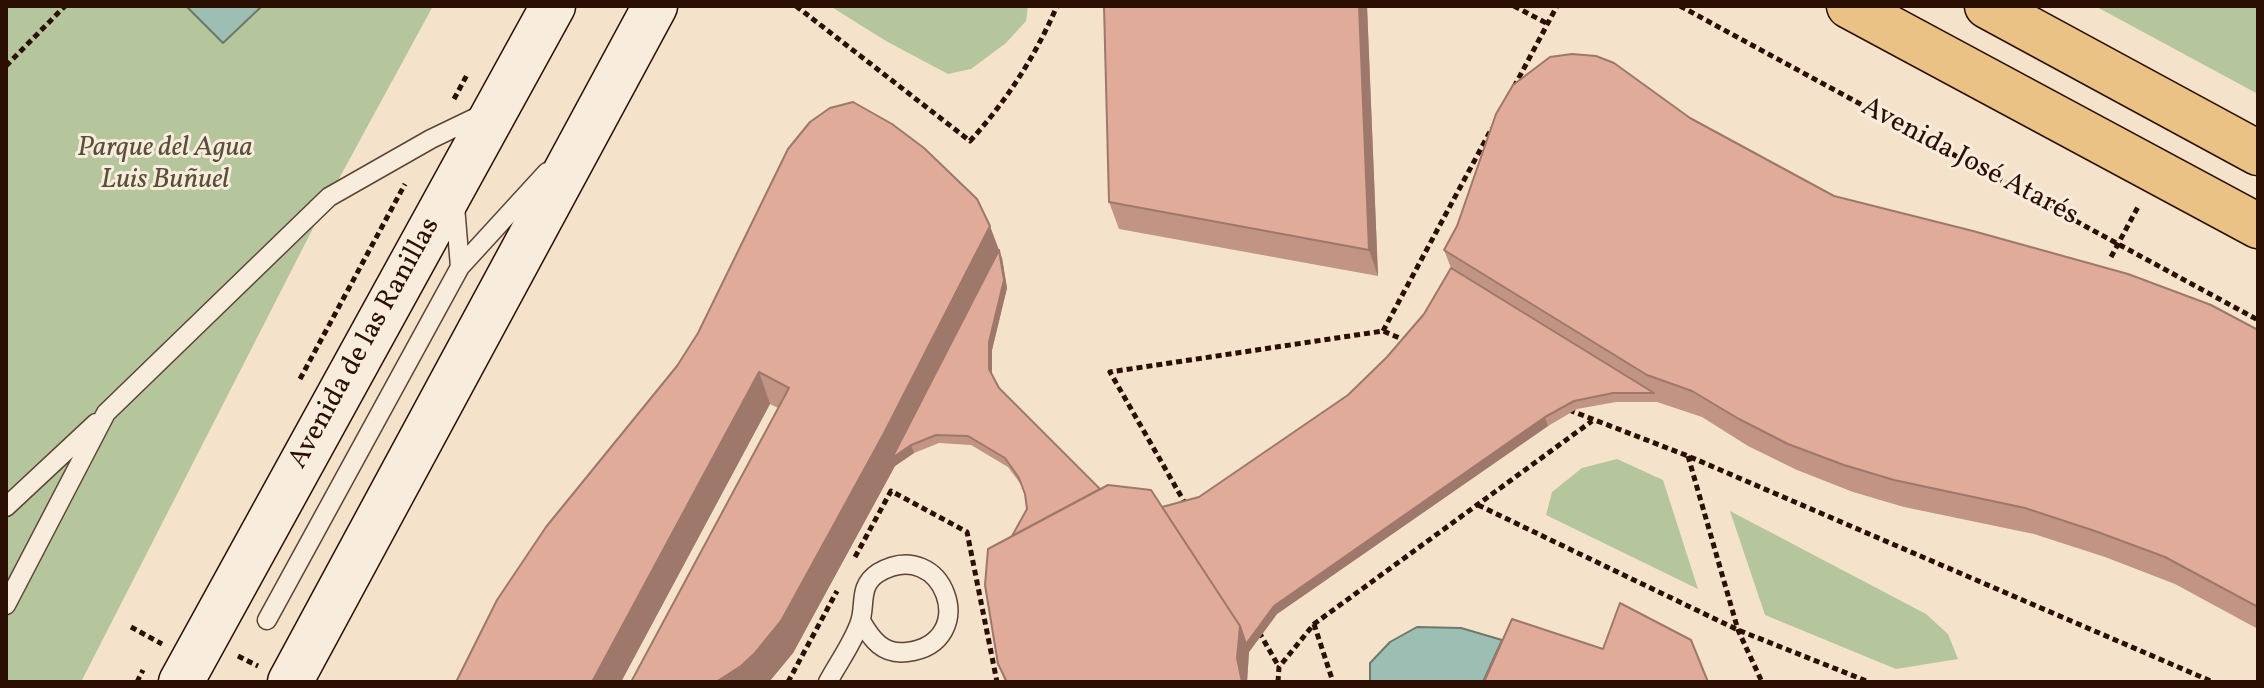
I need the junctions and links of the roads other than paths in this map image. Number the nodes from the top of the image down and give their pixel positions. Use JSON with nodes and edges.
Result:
{"nodes":[{"id":1,"x":553,"y":6,"type":"edge"},
{"id":2,"x":655,"y":6,"type":"edge"},
{"id":3,"x":1849,"y":6,"type":"edge"},
{"id":4,"x":1987,"y":6,"type":"edge"},
{"id":5,"x":495,"y":109,"type":"junction"},
{"id":6,"x":594,"y":120,"type":"junction"},
{"id":7,"x":2258,"y":153,"type":"edge"},
{"id":8,"x":453,"y":185,"type":"junction"},
{"id":9,"x":2258,"y":226,"type":"edge"},
{"id":10,"x":460,"y":267,"type":"junction"},
{"id":11,"x":106,"y":413,"type":"junction"},
{"id":12,"x":6,"y":507,"type":"edge"},
{"id":13,"x":6,"y":605,"type":"edge"},
{"id":14,"x":267,"y":620,"type":"dead end"},
{"id":15,"x":861,"y":621,"type":"junction"},
{"id":16,"x":181,"y":682,"type":"edge"},
{"id":17,"x":290,"y":682,"type":"edge"},
{"id":18,"x":828,"y":682,"type":"edge"}],
"edges":[{"from":1,"to":5,"type":"main road","name":"Avenida de las Ranillas"},
{"from":2,"to":6,"type":"main road"},
{"from":3,"to":9,"type":"main road"},
{"from":4,"to":7,"type":"main road"},
{"from":5,"to":8,"type":"main road","name":"Avenida de las Ranillas"},
{"from":5,"to":11,"type":"lane"},
{"from":6,"to":10,"type":"lane"},
{"from":6,"to":17,"type":"main road"},
{"from":8,"to":10,"type":"lane"},
{"from":8,"to":16,"type":"main road","name":"Avenida de las Ranillas"},
{"from":10,"to":14,"type":"lane"},
{"from":11,"to":12,"type":"lane"},
{"from":11,"to":13,"type":"lane"},
{"from":15,"to":15,"type":"lane"},
{"from":15,"to":18,"type":"lane"}]}
